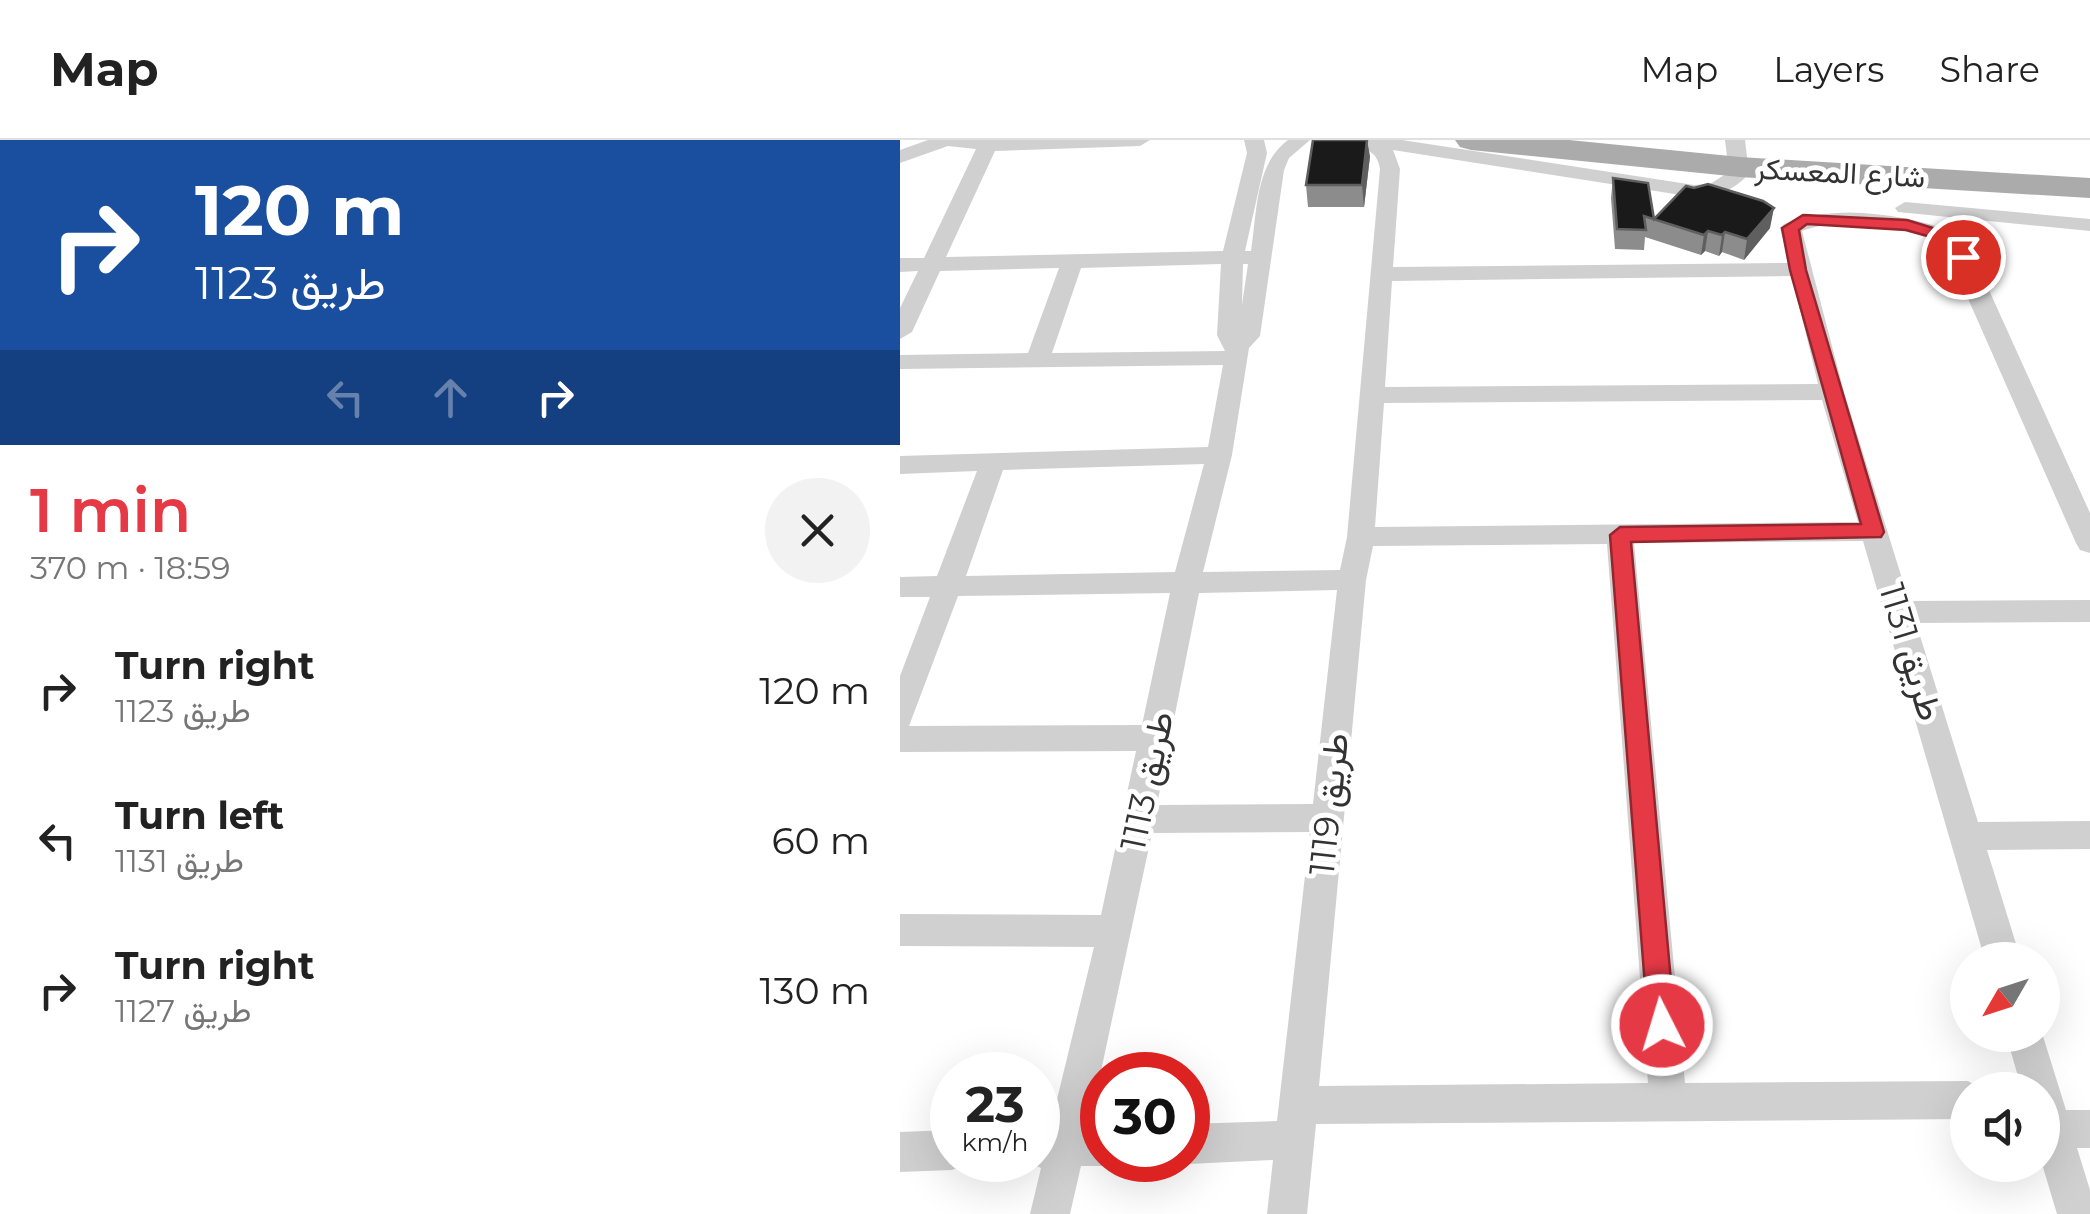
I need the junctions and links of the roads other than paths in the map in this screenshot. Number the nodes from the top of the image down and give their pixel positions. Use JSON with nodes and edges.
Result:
{"nodes":[{"id":1,"x":946,"y":140,"type":"edge"},
{"id":2,"x":1140,"y":140,"type":"edge"},
{"id":3,"x":1254,"y":140,"type":"edge"},
{"id":4,"x":1300,"y":140,"type":"edge"},
{"id":5,"x":1362,"y":140,"type":"edge"},
{"id":6,"x":1471,"y":140,"type":"edge"},
{"id":7,"x":1674,"y":140,"type":"edge"},
{"id":8,"x":1798,"y":140,"type":"edge"},
{"id":9,"x":1374,"y":141,"type":"edge"},
{"id":10,"x":988,"y":145,"type":"junction"},
{"id":11,"x":1433,"y":149,"type":"junction"},
{"id":12,"x":1838,"y":154,"type":"junction"},
{"id":13,"x":900,"y":157,"type":"edge"},
{"id":14,"x":1728,"y":161,"type":"edge"},
{"id":15,"x":2090,"y":168,"type":"edge"},
{"id":16,"x":1390,"y":169,"type":"junction"},
{"id":17,"x":2090,"y":188,"type":"edge"},
{"id":18,"x":1938,"y":212,"type":"junction"},
{"id":19,"x":1787,"y":219,"type":"junction"},
{"id":20,"x":2090,"y":225,"type":"edge"},
{"id":21,"x":1950,"y":238,"type":"junction"},
{"id":22,"x":1262,"y":257,"type":"junction"},
{"id":23,"x":1232,"y":258,"type":"junction"},
{"id":24,"x":1072,"y":261,"type":"junction"},
{"id":25,"x":900,"y":265,"type":"edge"},
{"id":26,"x":932,"y":266,"type":"junction"},
{"id":27,"x":1798,"y":270,"type":"junction"},
{"id":28,"x":1382,"y":274,"type":"junction"},
{"id":29,"x":900,"y":332,"type":"edge"},
{"id":30,"x":1237,"y":352,"type":"junction"},
{"id":31,"x":900,"y":362,"type":"edge"},
{"id":32,"x":1037,"y":362,"type":"junction"},
{"id":33,"x":1832,"y":392,"type":"junction"},
{"id":34,"x":1372,"y":395,"type":"junction"},
{"id":35,"x":1219,"y":454,"type":"junction"},
{"id":36,"x":993,"y":462,"type":"junction"},
{"id":37,"x":900,"y":465,"type":"edge"},
{"id":38,"x":1874,"y":532,"type":"junction"},
{"id":39,"x":1620,"y":535,"type":"junction"},
{"id":40,"x":1361,"y":537,"type":"junction"},
{"id":41,"x":2090,"y":543,"type":"edge"},
{"id":42,"x":1352,"y":580,"type":"junction"},
{"id":43,"x":1187,"y":581,"type":"junction"},
{"id":44,"x":945,"y":586,"type":"junction"},
{"id":45,"x":900,"y":587,"type":"edge"},
{"id":46,"x":2090,"y":611,"type":"edge"},
{"id":47,"x":1898,"y":612,"type":"junction"},
{"id":48,"x":900,"y":717,"type":"edge"},
{"id":49,"x":1156,"y":738,"type":"junction"},
{"id":50,"x":900,"y":739,"type":"edge"},
{"id":51,"x":1327,"y":818,"type":"junction"},
{"id":52,"x":1139,"y":819,"type":"junction"},
{"id":53,"x":2090,"y":835,"type":"edge"},
{"id":54,"x":1966,"y":836,"type":"junction"},
{"id":55,"x":900,"y":930,"type":"edge"},
{"id":56,"x":1115,"y":931,"type":"junction"},
{"id":57,"x":1998,"y":942,"type":"edge"},
{"id":58,"x":1950,"y":1100,"type":"edge"},
{"id":59,"x":1668,"y":1101,"type":"junction"},
{"id":60,"x":1295,"y":1123,"type":"junction"},
{"id":61,"x":1210,"y":1140,"type":"edge"},
{"id":62,"x":2060,"y":1141,"type":"edge"},
{"id":63,"x":1068,"y":1148,"type":"edge"},
{"id":64,"x":930,"y":1151,"type":"edge"},
{"id":65,"x":900,"y":1152,"type":"edge"},
{"id":66,"x":1050,"y":1214,"type":"edge"},
{"id":67,"x":1287,"y":1214,"type":"edge"},
{"id":68,"x":2077,"y":1214,"type":"edge"}],
"edges":[{"from":1,"to":10,"type":"street"},
{"from":1,"to":13,"type":"street"},
{"from":2,"to":10,"type":"street"},
{"from":3,"to":23,"type":"street","name":"طريق 1113"},
{"from":4,"to":22,"type":"street","name":"طريق 1113"},
{"from":5,"to":9,"type":"street"},
{"from":6,"to":14,"type":"main road","name":"شارع المعسكر"},
{"from":7,"to":14,"type":"main road","name":"شارع المعسكر"},
{"from":8,"to":12,"type":"main road"},
{"from":9,"to":11,"type":"street"},
{"from":9,"to":16,"type":"street"},
{"from":10,"to":26,"type":"street"},
{"from":11,"to":14,"type":"street"},
{"from":11,"to":16,"type":"street"},
{"from":12,"to":14,"type":"main road","name":"شارع المعسكر"},
{"from":12,"to":15,"type":"main road","name":"شارع المعسكر"},
{"from":14,"to":17,"type":"main road","name":"شارع المعسكر"},
{"from":16,"to":28,"type":"street","name":"طريق 1119"},
{"from":18,"to":19,"type":"street"},
{"from":18,"to":20,"type":"street"},
{"from":18,"to":21,"type":"street"},
{"from":19,"to":21,"type":"street"},
{"from":19,"to":27,"type":"street","name":"طريق 1131"},
{"from":21,"to":41,"type":"street"},
{"from":22,"to":23,"type":"street"},
{"from":22,"to":30,"type":"street","name":"طريق 1113"},
{"from":23,"to":24,"type":"street"},
{"from":23,"to":30,"type":"street","name":"طريق 1113"},
{"from":24,"to":26,"type":"street"},
{"from":24,"to":32,"type":"street"},
{"from":25,"to":26,"type":"street"},
{"from":26,"to":29,"type":"street"},
{"from":27,"to":28,"type":"street"},
{"from":27,"to":33,"type":"street","name":"طريق 1131"},
{"from":28,"to":34,"type":"street","name":"طريق 1119"},
{"from":30,"to":32,"type":"street"},
{"from":30,"to":35,"type":"street","name":"طريق 1113"},
{"from":31,"to":32,"type":"street"},
{"from":33,"to":34,"type":"street"},
{"from":33,"to":38,"type":"street","name":"طريق 1131"},
{"from":34,"to":40,"type":"street","name":"طريق 1119"},
{"from":35,"to":36,"type":"street"},
{"from":35,"to":43,"type":"street","name":"طريق 1113"},
{"from":36,"to":37,"type":"street"},
{"from":36,"to":44,"type":"street"},
{"from":38,"to":39,"type":"street"},
{"from":38,"to":47,"type":"street","name":"طريق 1131"},
{"from":39,"to":40,"type":"street"},
{"from":39,"to":59,"type":"street"},
{"from":40,"to":42,"type":"street","name":"طريق 1119"},
{"from":42,"to":43,"type":"street"},
{"from":42,"to":51,"type":"street","name":"طريق 1119"},
{"from":43,"to":44,"type":"street"},
{"from":43,"to":49,"type":"street","name":"طريق 1113"},
{"from":44,"to":45,"type":"street"},
{"from":44,"to":48,"type":"street"},
{"from":46,"to":47,"type":"street"},
{"from":47,"to":54,"type":"street","name":"طريق 1131"},
{"from":49,"to":50,"type":"street"},
{"from":49,"to":52,"type":"street","name":"طريق 1113"},
{"from":51,"to":52,"type":"street"},
{"from":51,"to":60,"type":"street","name":"طريق 1119"},
{"from":52,"to":56,"type":"street","name":"طريق 1113"},
{"from":53,"to":54,"type":"street"},
{"from":54,"to":57,"type":"street","name":"طريق 1131"},
{"from":55,"to":56,"type":"street"},
{"from":56,"to":63,"type":"street","name":"طريق 1113"},
{"from":58,"to":59,"type":"street"},
{"from":59,"to":60,"type":"street"},
{"from":60,"to":61,"type":"street"},
{"from":60,"to":67,"type":"street","name":"طريق 1119"},
{"from":62,"to":68,"type":"street"},
{"from":63,"to":66,"type":"street","name":"طريق 1113"},
{"from":64,"to":65,"type":"street"}]}
